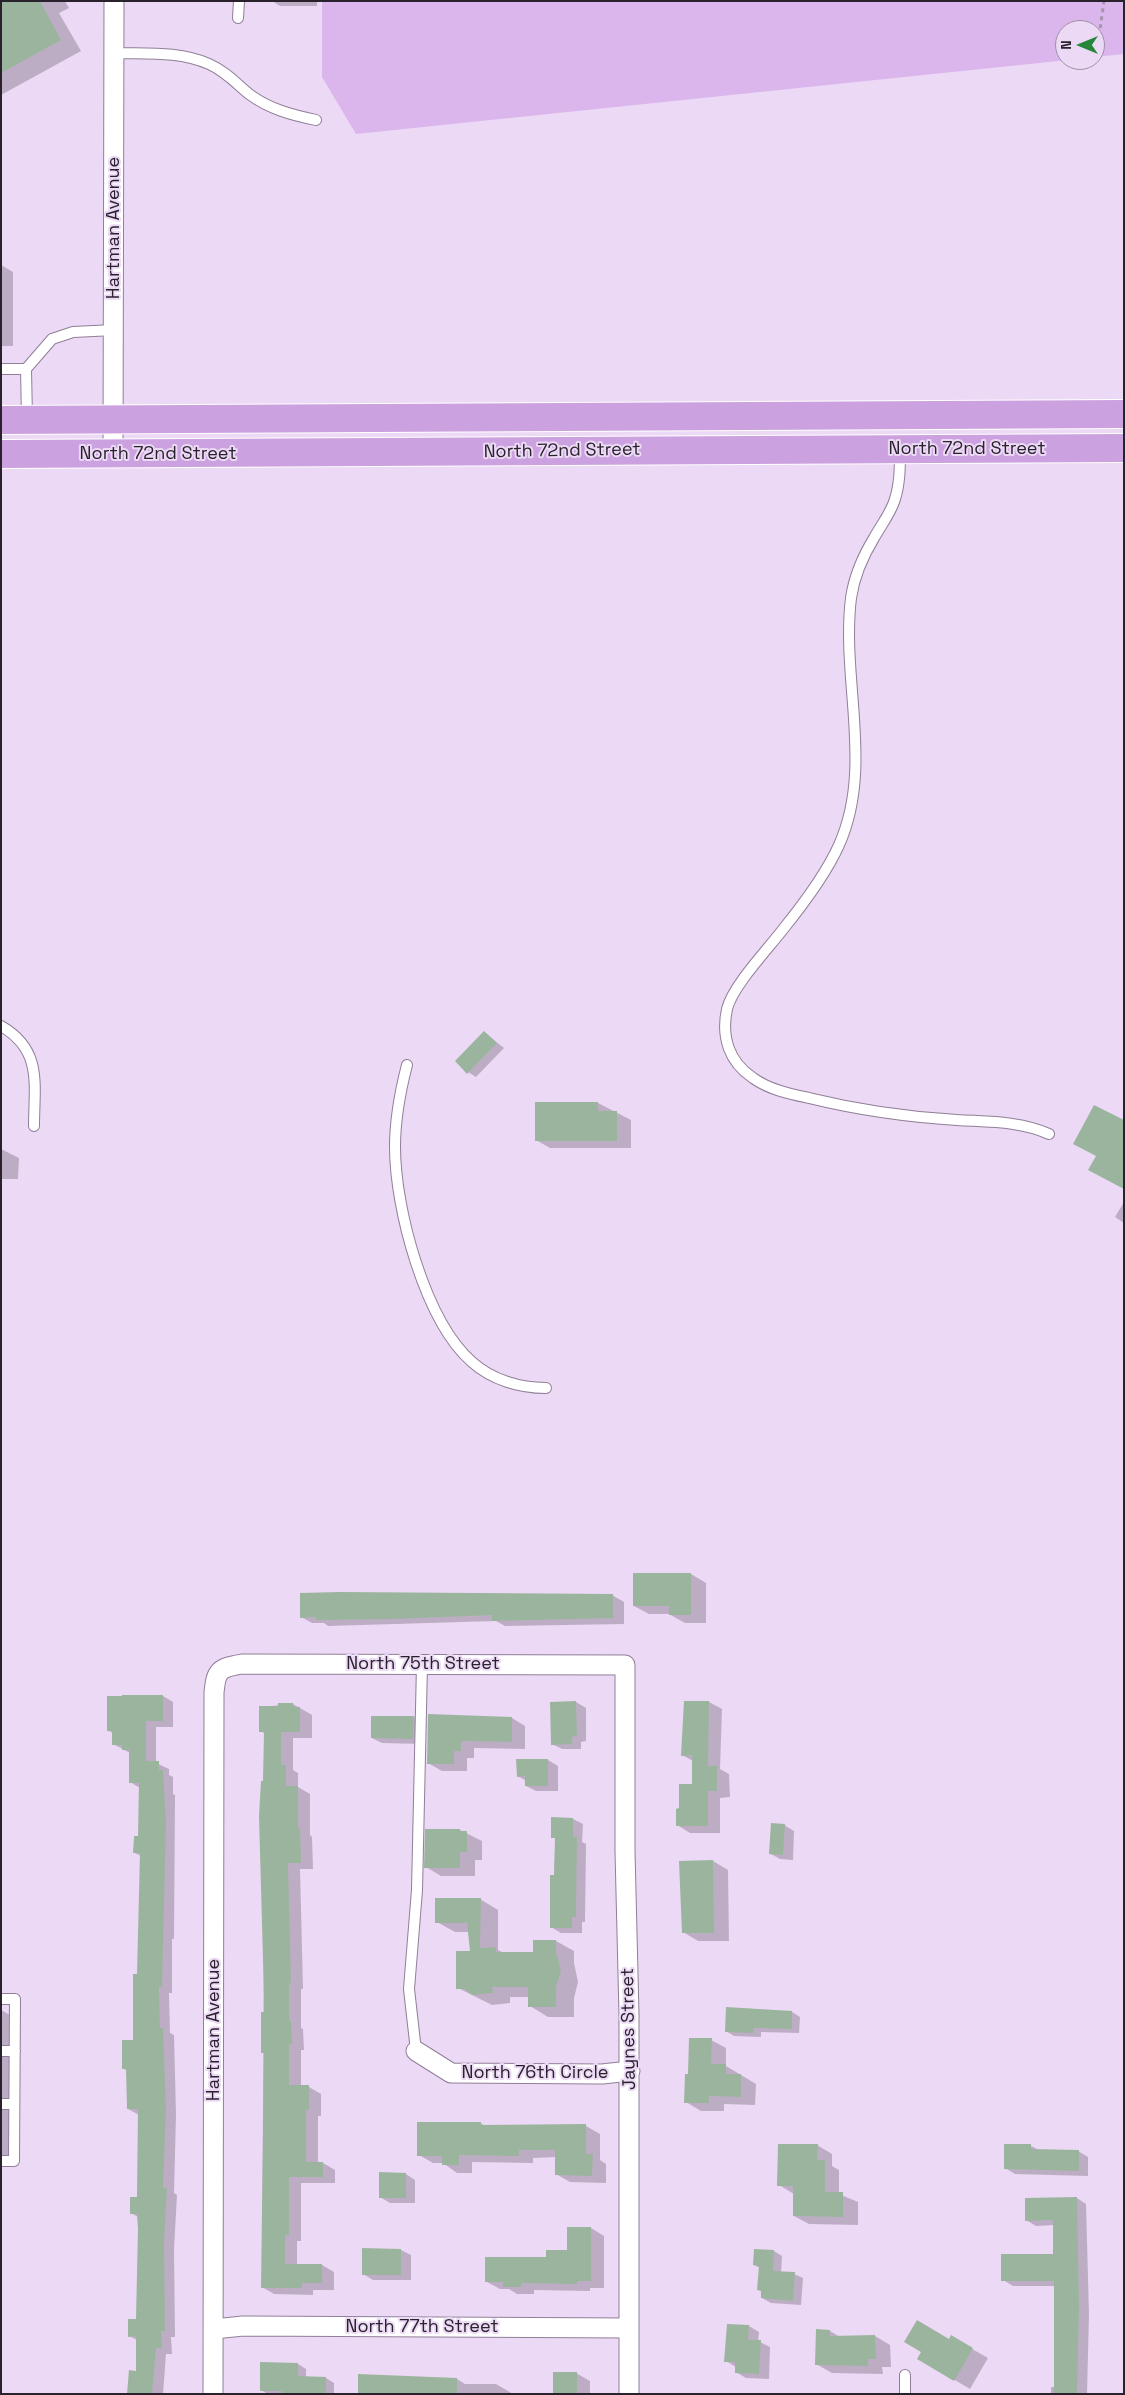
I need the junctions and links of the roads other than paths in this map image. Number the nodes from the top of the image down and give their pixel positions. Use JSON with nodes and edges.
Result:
{"nodes":[{"id":1,"x":114,"y":1,"type":"edge"},
{"id":2,"x":238,"y":1,"type":"edge"},
{"id":3,"x":238,"y":18,"type":"dead end"},
{"id":4,"x":115,"y":53,"type":"junction"},
{"id":5,"x":316,"y":120,"type":"dead end"},
{"id":6,"x":114,"y":330,"type":"junction"},
{"id":7,"x":1,"y":369,"type":"edge"},
{"id":8,"x":26,"y":369,"type":"junction"},
{"id":9,"x":1124,"y":414,"type":"edge"},
{"id":10,"x":14,"y":420,"type":"edge"},
{"id":11,"x":113,"y":420,"type":"junction"},
{"id":12,"x":1124,"y":448,"type":"edge"},
{"id":13,"x":900,"y":449,"type":"junction"},
{"id":14,"x":1,"y":454,"type":"edge"},
{"id":15,"x":113,"y":455,"type":"junction"},
{"id":16,"x":1,"y":1026,"type":"edge"},
{"id":17,"x":407,"y":1065,"type":"dead end"},
{"id":18,"x":34,"y":1126,"type":"dead end"},
{"id":19,"x":1049,"y":1134,"type":"dead end"},
{"id":20,"x":546,"y":1388,"type":"dead end"},
{"id":21,"x":422,"y":1664,"type":"junction"},
{"id":22,"x":625,"y":1665,"type":"joint"},
{"id":23,"x":221,"y":1669,"type":"joint"},
{"id":24,"x":1,"y":1999,"type":"edge"},
{"id":25,"x":1,"y":2051,"type":"edge"},
{"id":26,"x":15,"y":2051,"type":"junction"},
{"id":27,"x":416,"y":2051,"type":"joint"},
{"id":28,"x":630,"y":2072,"type":"junction"},
{"id":29,"x":1,"y":2104,"type":"edge"},
{"id":30,"x":14,"y":2104,"type":"junction"},
{"id":31,"x":1,"y":2161,"type":"edge"},
{"id":32,"x":629,"y":2328,"type":"junction"},
{"id":33,"x":214,"y":2329,"type":"junction"},
{"id":34,"x":905,"y":2375,"type":"dead end"},
{"id":35,"x":213,"y":2394,"type":"edge"},
{"id":36,"x":629,"y":2394,"type":"edge"},
{"id":37,"x":905,"y":2394,"type":"edge"}],
"edges":[{"from":1,"to":4,"type":"street","name":"Hartman Avenue"},
{"from":2,"to":3,"type":"lane"},
{"from":4,"to":5,"type":"lane"},
{"from":4,"to":6,"type":"street","name":"Hartman Avenue"},
{"from":6,"to":8,"type":"lane"},
{"from":6,"to":11,"type":"street","name":"Hartman Avenue"},
{"from":7,"to":8,"type":"lane"},
{"from":8,"to":10,"type":"lane"},
{"from":9,"to":11,"type":"main road","name":"North 72nd Street"},
{"from":10,"to":11,"type":"main road","name":"North 72nd Street"},
{"from":11,"to":15,"type":"street","name":"Hartman Avenue"},
{"from":12,"to":13,"type":"main road","name":"North 72nd Street"},
{"from":13,"to":15,"type":"main road","name":"North 72nd Street"},
{"from":13,"to":19,"type":"lane"},
{"from":14,"to":15,"type":"main road","name":"North 72nd Street"},
{"from":16,"to":18,"type":"lane"},
{"from":17,"to":20,"type":"lane"},
{"from":21,"to":22,"type":"street","name":"North 75th Street"},
{"from":21,"to":23,"type":"street","name":"North 75th Street"},
{"from":21,"to":27,"type":"lane"},
{"from":22,"to":28,"type":"street","name":"Jaynes Street"},
{"from":23,"to":33,"type":"street","name":"Hartman Avenue"},
{"from":24,"to":26,"type":"lane"},
{"from":25,"to":26,"type":"lane"},
{"from":26,"to":30,"type":"lane"},
{"from":27,"to":28,"type":"street","name":"North 76th Circle"},
{"from":28,"to":32,"type":"street","name":"Jaynes Street"},
{"from":29,"to":30,"type":"lane"},
{"from":30,"to":31,"type":"lane"},
{"from":32,"to":33,"type":"street","name":"North 77th Street"},
{"from":32,"to":36,"type":"street","name":"Jaynes Street"},
{"from":33,"to":35,"type":"street","name":"Hartman Avenue"},
{"from":34,"to":37,"type":"lane"}]}
